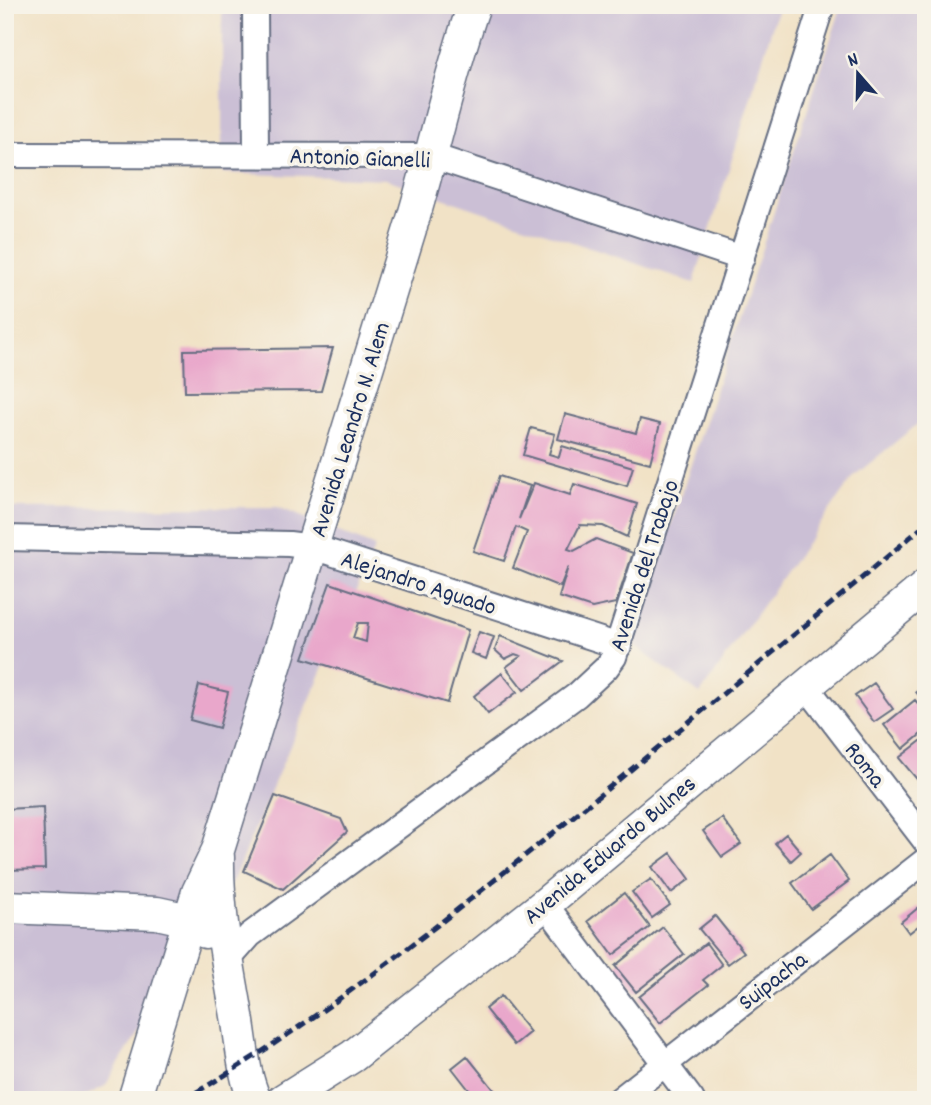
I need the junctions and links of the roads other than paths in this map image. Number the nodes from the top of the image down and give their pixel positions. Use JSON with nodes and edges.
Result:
{"nodes":[{"id":1,"x":255,"y":5,"type":"edge"},
{"id":2,"x":474,"y":5,"type":"edge"},
{"id":3,"x":822,"y":5,"type":"edge"},
{"id":4,"x":256,"y":154,"type":"junction"},
{"id":5,"x":5,"y":155,"type":"edge"},
{"id":6,"x":432,"y":156,"type":"junction"},
{"id":7,"x":742,"y":258,"type":"junction"},
{"id":8,"x":5,"y":538,"type":"edge"},
{"id":9,"x":313,"y":547,"type":"junction"},
{"id":10,"x":926,"y":586,"type":"edge"},
{"id":11,"x":619,"y":646,"type":"junction"},
{"id":12,"x":806,"y":686,"type":"junction"},
{"id":13,"x":926,"y":842,"type":"edge"},
{"id":14,"x":218,"y":850,"type":"junction"},
{"id":15,"x":926,"y":860,"type":"edge"},
{"id":16,"x":545,"y":904,"type":"junction"},
{"id":17,"x":5,"y":907,"type":"edge"},
{"id":18,"x":189,"y":920,"type":"junction"},
{"id":19,"x":228,"y":960,"type":"junction"},
{"id":20,"x":664,"y":1065,"type":"junction"},
{"id":21,"x":134,"y":1100,"type":"edge"},
{"id":22,"x":255,"y":1100,"type":"edge"},
{"id":23,"x":283,"y":1100,"type":"edge"},
{"id":24,"x":619,"y":1100,"type":"edge"},
{"id":25,"x":692,"y":1100,"type":"edge"}],
"edges":[{"from":1,"to":4,"type":"street"},
{"from":2,"to":6,"type":"main road","name":"Avenida Leandro N. Alem"},
{"from":3,"to":7,"type":"street","name":"Avenida del Trabajo"},
{"from":4,"to":5,"type":"street","name":"Antonio Gianelli"},
{"from":4,"to":6,"type":"street","name":"Antonio Gianelli"},
{"from":6,"to":7,"type":"street","name":"Antonio Gianelli"},
{"from":6,"to":9,"type":"main road","name":"Avenida Leandro N. Alem"},
{"from":7,"to":11,"type":"street","name":"Avenida del Trabajo"},
{"from":8,"to":9,"type":"street","name":"Alejandro Aguado"},
{"from":9,"to":11,"type":"street","name":"Alejandro Aguado"},
{"from":9,"to":14,"type":"main road","name":"Avenida Leandro N. Alem"},
{"from":10,"to":12,"type":"main road","name":"Avenida Eduardo Bulnes"},
{"from":11,"to":19,"type":"street","name":"Avenida del Trabajo"},
{"from":12,"to":13,"type":"street","name":"Roma"},
{"from":12,"to":16,"type":"main road","name":"Avenida Eduardo Bulnes"},
{"from":14,"to":18,"type":"main road","name":"Avenida Leandro N. Alem"},
{"from":14,"to":19,"type":"main road","name":"Avenida Leandro N. Alem"},
{"from":15,"to":20,"type":"street","name":"Suipacha"},
{"from":16,"to":20,"type":"street"},
{"from":16,"to":23,"type":"main road","name":"Avenida Eduardo Bulnes"},
{"from":17,"to":18,"type":"main road"},
{"from":18,"to":19,"type":"main road"},
{"from":18,"to":21,"type":"main road","name":"Avenida Leandro N. Alem"},
{"from":19,"to":22,"type":"main road","name":"Avenida Leandro N. Alem"},
{"from":20,"to":24,"type":"street","name":"Suipacha"},
{"from":20,"to":25,"type":"street"}]}
